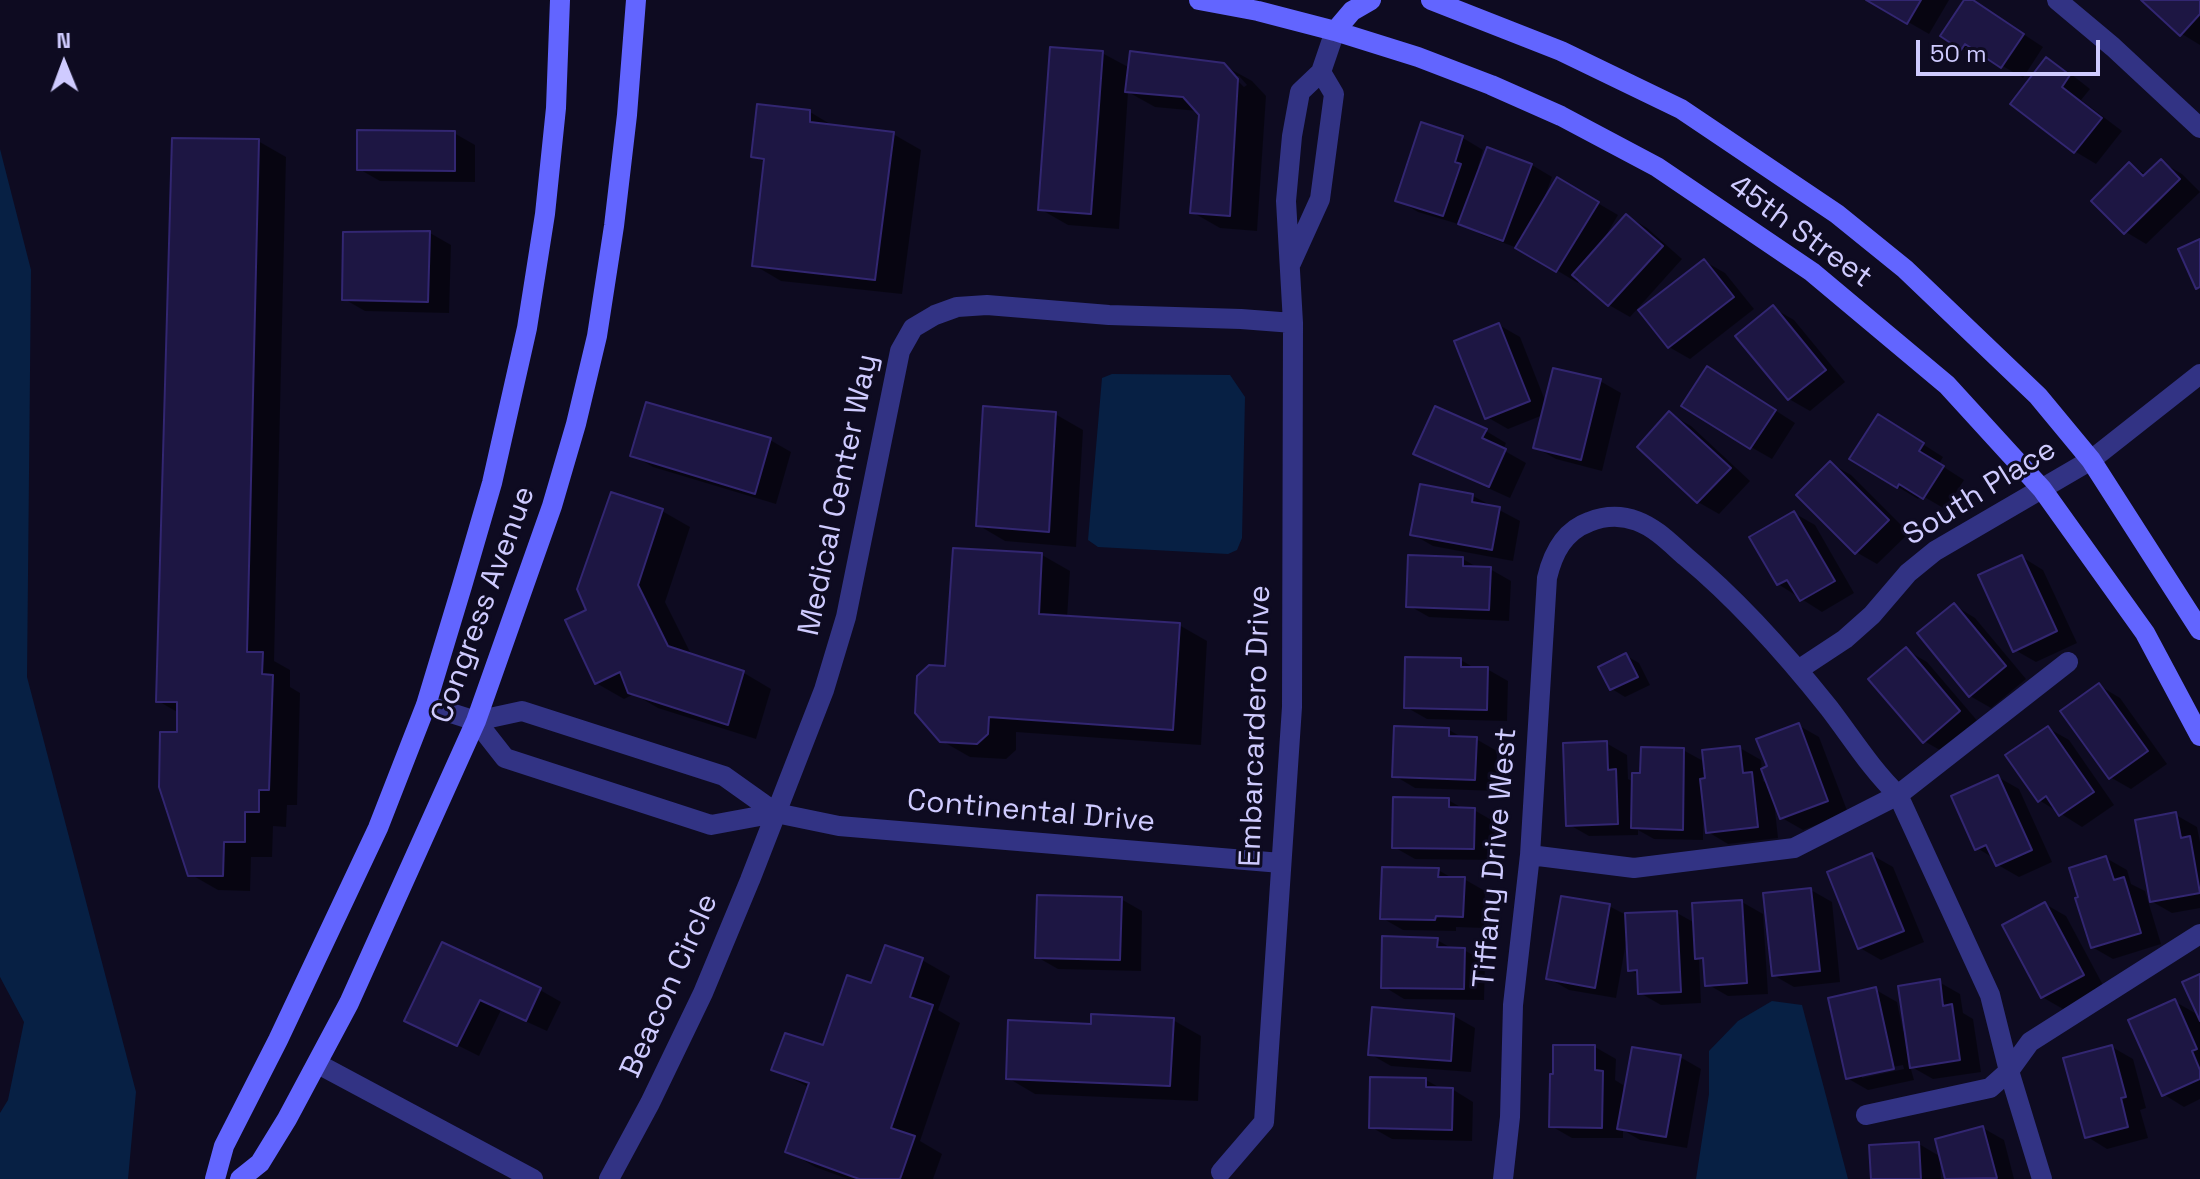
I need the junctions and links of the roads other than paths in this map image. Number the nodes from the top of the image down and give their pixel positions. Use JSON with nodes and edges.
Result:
{"nodes":[{"id":1,"x":560,"y":0,"type":"edge"},
{"id":2,"x":636,"y":0,"type":"edge"},
{"id":3,"x":1199,"y":0,"type":"edge"},
{"id":4,"x":1371,"y":0,"type":"edge"},
{"id":5,"x":1431,"y":0,"type":"edge"},
{"id":6,"x":2057,"y":0,"type":"edge"},
{"id":7,"x":1458,"y":4,"type":"edge"},
{"id":8,"x":1335,"y":31,"type":"junction"},
{"id":9,"x":1321,"y":72,"type":"junction"},
{"id":10,"x":2200,"y":128,"type":"edge"},
{"id":11,"x":1290,"y":267,"type":"junction"},
{"id":12,"x":1293,"y":323,"type":"junction"},
{"id":13,"x":2200,"y":374,"type":"edge"},
{"id":14,"x":2091,"y":460,"type":"junction"},
{"id":15,"x":2042,"y":489,"type":"junction"},
{"id":16,"x":2200,"y":630,"type":"edge"},
{"id":17,"x":2068,"y":662,"type":"dead end"},
{"id":18,"x":1798,"y":670,"type":"junction"},
{"id":19,"x":426,"y":705,"type":"junction"},
{"id":20,"x":476,"y":721,"type":"junction"},
{"id":21,"x":2200,"y":736,"type":"edge"},
{"id":22,"x":1898,"y":795,"type":"junction"},
{"id":23,"x":776,"y":813,"type":"junction"},
{"id":24,"x":1530,"y":855,"type":"junction"},
{"id":25,"x":1281,"y":863,"type":"junction"},
{"id":26,"x":2200,"y":934,"type":"edge"},
{"id":27,"x":318,"y":1064,"type":"junction"},
{"id":28,"x":2009,"y":1071,"type":"junction"},
{"id":29,"x":1866,"y":1115,"type":"dead end"},
{"id":30,"x":1221,"y":1172,"type":"dead end"},
{"id":31,"x":215,"y":1179,"type":"edge"},
{"id":32,"x":240,"y":1179,"type":"edge"},
{"id":33,"x":533,"y":1179,"type":"edge"},
{"id":34,"x":609,"y":1179,"type":"edge"},
{"id":35,"x":1503,"y":1179,"type":"edge"},
{"id":36,"x":2042,"y":1179,"type":"edge"}],
"edges":[{"from":1,"to":19,"type":"street","name":"Congress Avenue"},
{"from":2,"to":20,"type":"street","name":"Congress Avenue"},
{"from":3,"to":8,"type":"street","name":"45th Street"},
{"from":4,"to":8,"type":"street"},
{"from":5,"to":7,"type":"street","name":"45th Street"},
{"from":6,"to":10,"type":"street"},
{"from":7,"to":14,"type":"street","name":"45th Street"},
{"from":8,"to":9,"type":"street","name":"Embarcardero Drive"},
{"from":8,"to":15,"type":"street","name":"45th Street"},
{"from":9,"to":11,"type":"street","name":"Embarcardero Drive"},
{"from":9,"to":11,"type":"street","name":"Embarcardero Drive"},
{"from":11,"to":12,"type":"street","name":"Embarcardero Drive"},
{"from":12,"to":23,"type":"street","name":"Medical Center Way"},
{"from":12,"to":25,"type":"street","name":"Embarcardero Drive"},
{"from":13,"to":14,"type":"street","name":"South Place"},
{"from":14,"to":15,"type":"street","name":"South Place"},
{"from":14,"to":16,"type":"street","name":"45th Street"},
{"from":15,"to":18,"type":"street","name":"South Place"},
{"from":15,"to":21,"type":"street","name":"45th Street"},
{"from":17,"to":22,"type":"street"},
{"from":18,"to":22,"type":"street"},
{"from":18,"to":24,"type":"street","name":"Tiffany Drive West"},
{"from":19,"to":20,"type":"street"},
{"from":19,"to":31,"type":"street","name":"Congress Avenue"},
{"from":20,"to":23,"type":"street","name":"Continental Drive"},
{"from":20,"to":23,"type":"street","name":"Continental Drive"},
{"from":20,"to":27,"type":"street","name":"Congress Avenue"},
{"from":22,"to":24,"type":"street"},
{"from":22,"to":28,"type":"street"},
{"from":23,"to":25,"type":"street","name":"Continental Drive"},
{"from":23,"to":34,"type":"street","name":"Beacon Circle"},
{"from":24,"to":35,"type":"street","name":"Tiffany Drive West"},
{"from":25,"to":30,"type":"street","name":"Embarcardero Drive"},
{"from":26,"to":28,"type":"street"},
{"from":27,"to":32,"type":"street","name":"Congress Avenue"},
{"from":27,"to":33,"type":"street"},
{"from":28,"to":29,"type":"street"},
{"from":28,"to":36,"type":"street"}]}
